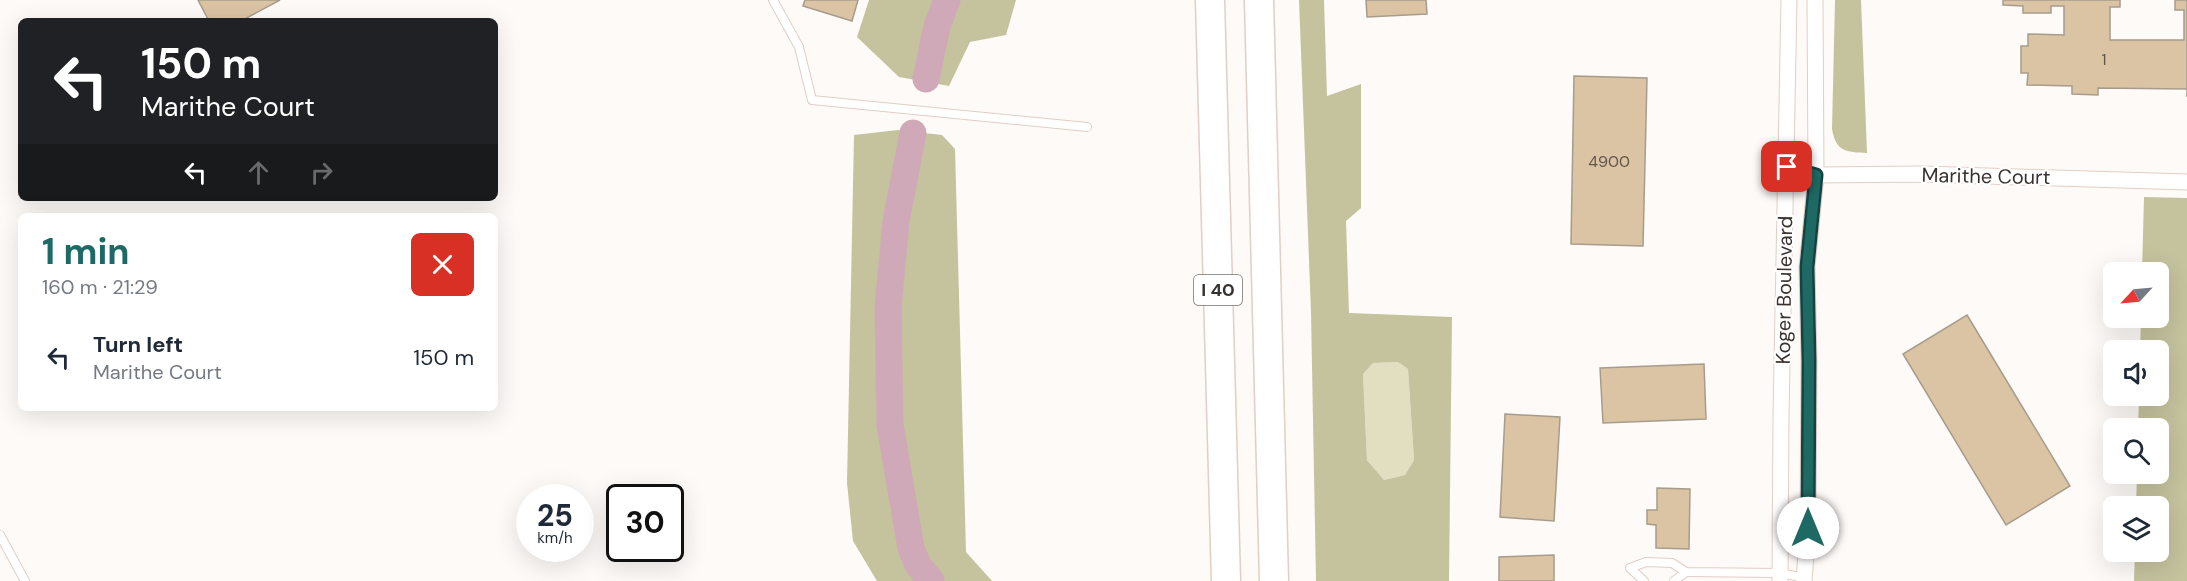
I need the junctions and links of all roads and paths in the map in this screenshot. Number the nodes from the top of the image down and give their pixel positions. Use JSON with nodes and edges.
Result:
{"nodes":[{"id":1,"x":773,"y":0,"type":"edge"},
{"id":2,"x":1210,"y":0,"type":"edge"},
{"id":3,"x":1258,"y":0,"type":"edge"},
{"id":4,"x":1789,"y":0,"type":"edge"},
{"id":5,"x":1815,"y":0,"type":"edge"},
{"id":6,"x":1087,"y":127,"type":"dead end"},
{"id":7,"x":1787,"y":167,"type":"junction"},
{"id":8,"x":1816,"y":175,"type":"junction"},
{"id":9,"x":2187,"y":182,"type":"edge"},
{"id":10,"x":0,"y":535,"type":"edge"},
{"id":11,"x":1686,"y":572,"type":"junction"},
{"id":12,"x":1779,"y":577,"type":"edge"},
{"id":13,"x":1804,"y":579,"type":"edge"},
{"id":14,"x":26,"y":581,"type":"edge"},
{"id":15,"x":1226,"y":581,"type":"edge"},
{"id":16,"x":1274,"y":581,"type":"edge"},
{"id":17,"x":1644,"y":581,"type":"edge"},
{"id":18,"x":1674,"y":581,"type":"edge"}],
"edges":[{"from":1,"to":6,"type":"lane"},
{"from":2,"to":15,"type":"highway","number":"I 40"},
{"from":3,"to":16,"type":"highway","number":"I 40"},
{"from":4,"to":7,"type":"street","name":"Koger Boulevard"},
{"from":5,"to":8,"type":"street","name":"Koger Boulevard"},
{"from":7,"to":8,"type":"street","name":"Marithe Court"},
{"from":7,"to":12,"type":"street","name":"Koger Boulevard"},
{"from":8,"to":9,"type":"street","name":"Marithe Court"},
{"from":8,"to":13,"type":"street","name":"Koger Boulevard"},
{"from":10,"to":14,"type":"lane"},
{"from":11,"to":12,"type":"lane"},
{"from":11,"to":17,"type":"lane"},
{"from":11,"to":18,"type":"lane"},
{"from":12,"to":13,"type":"lane"}]}
